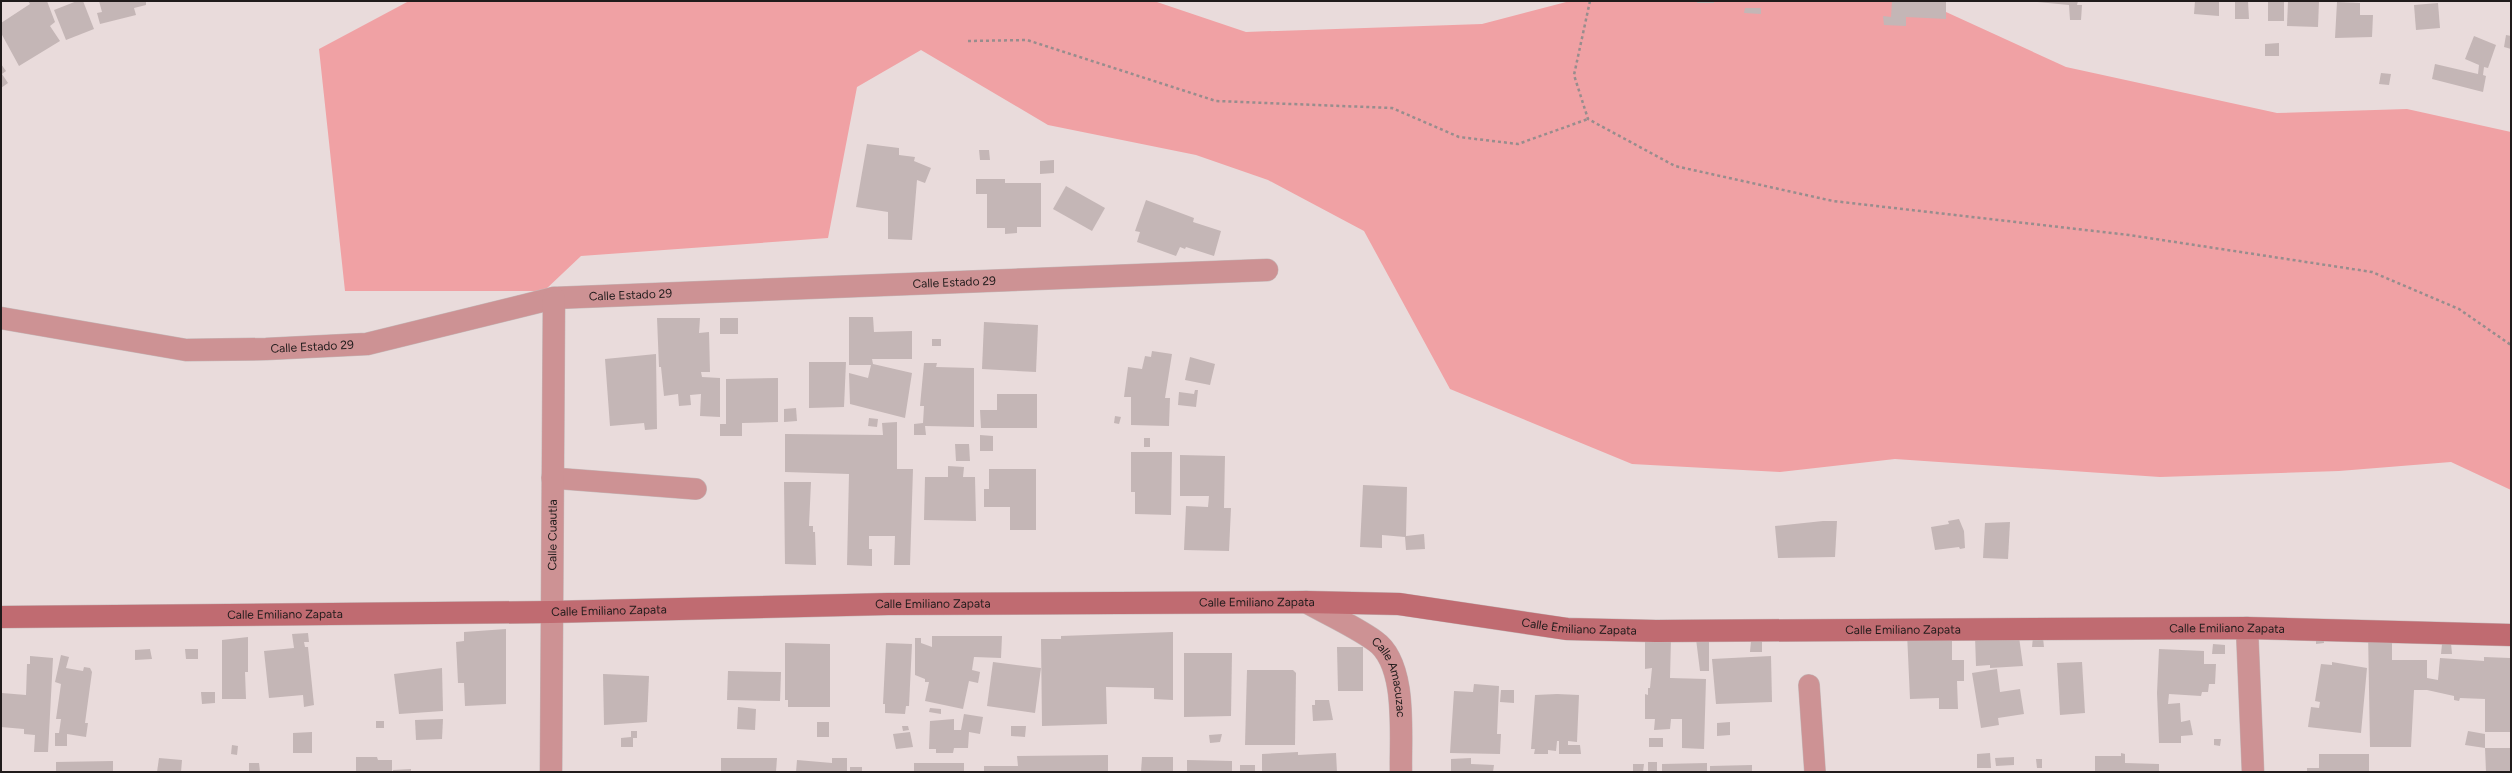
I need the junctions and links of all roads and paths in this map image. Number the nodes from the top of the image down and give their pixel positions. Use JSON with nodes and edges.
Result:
{"nodes":[{"id":1,"x":1590,"y":1,"type":"edge"},
{"id":2,"x":968,"y":41,"type":"dead end"},
{"id":3,"x":1588,"y":119,"type":"junction"},
{"id":4,"x":1268,"y":270,"type":"dead end"},
{"id":5,"x":554,"y":298,"type":"junction"},
{"id":6,"x":1,"y":318,"type":"edge"},
{"id":7,"x":2511,"y":345,"type":"edge"},
{"id":8,"x":552,"y":478,"type":"junction"},
{"id":9,"x":696,"y":489,"type":"dead end"},
{"id":10,"x":1306,"y":602,"type":"junction"},
{"id":11,"x":551,"y":612,"type":"junction"},
{"id":12,"x":1,"y":617,"type":"edge"},
{"id":13,"x":2247,"y":628,"type":"junction"},
{"id":14,"x":2511,"y":635,"type":"edge"},
{"id":15,"x":1809,"y":685,"type":"dead end"},
{"id":16,"x":551,"y":772,"type":"edge"},
{"id":17,"x":1401,"y":772,"type":"edge"},
{"id":18,"x":1815,"y":772,"type":"edge"},
{"id":19,"x":2253,"y":772,"type":"edge"}],
"edges":[{"from":1,"to":3,"type":"path"},
{"from":2,"to":3,"type":"path"},
{"from":3,"to":7,"type":"path"},
{"from":4,"to":5,"type":"street","name":"Calle Estado 29"},
{"from":5,"to":6,"type":"street","name":"Calle Estado 29"},
{"from":5,"to":8,"type":"street","name":"Calle Cuautla"},
{"from":8,"to":9,"type":"lane"},
{"from":8,"to":11,"type":"street","name":"Calle Cuautla"},
{"from":10,"to":11,"type":"street","name":"Calle Emiliano Zapata"},
{"from":10,"to":13,"type":"street","name":"Calle Emiliano Zapata"},
{"from":10,"to":17,"type":"street","name":"Calle Amacuzac"},
{"from":11,"to":12,"type":"street","name":"Calle Emiliano Zapata"},
{"from":11,"to":16,"type":"street","name":"Calle Cuautla"},
{"from":13,"to":14,"type":"street","name":"Calle Emiliano Zapata"},
{"from":13,"to":19,"type":"street"},
{"from":15,"to":18,"type":"lane"}]}
